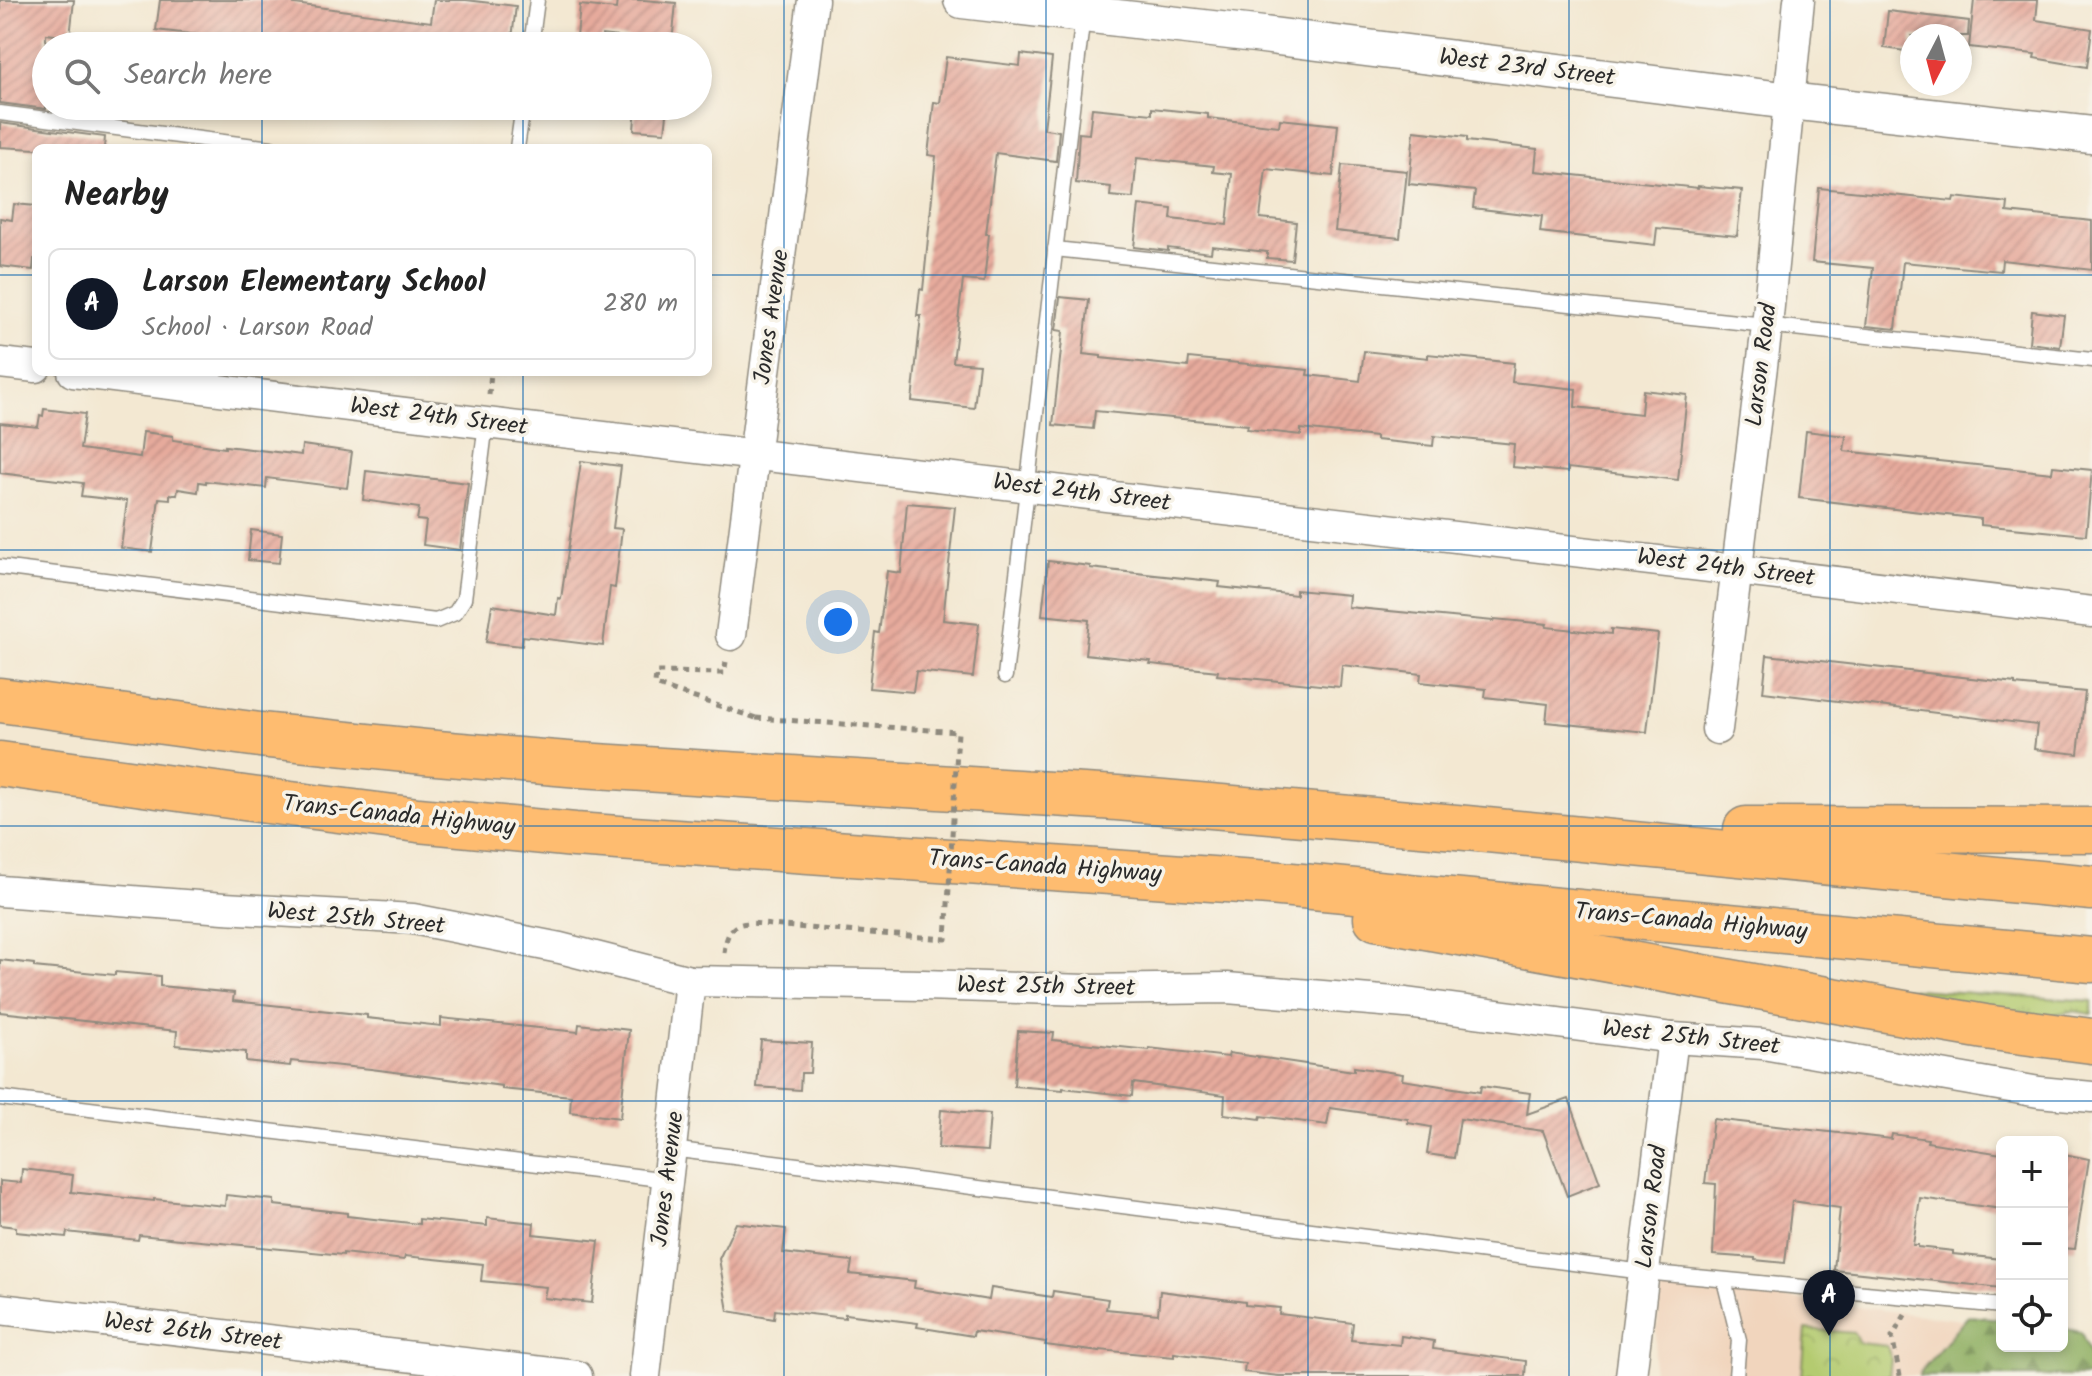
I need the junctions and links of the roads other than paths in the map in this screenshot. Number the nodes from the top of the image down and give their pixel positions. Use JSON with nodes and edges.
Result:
{"nodes":[{"id":1,"x":537,"y":0,"type":"edge"},
{"id":2,"x":813,"y":0,"type":"edge"},
{"id":3,"x":962,"y":0,"type":"edge"},
{"id":4,"x":1799,"y":0,"type":"edge"},
{"id":5,"x":1083,"y":15,"type":"junction"},
{"id":6,"x":533,"y":32,"type":"edge"},
{"id":7,"x":1789,"y":101,"type":"junction"},
{"id":8,"x":0,"y":113,"type":"edge"},
{"id":9,"x":32,"y":117,"type":"edge"},
{"id":10,"x":54,"y":120,"type":"edge"},
{"id":11,"x":521,"y":120,"type":"edge"},
{"id":12,"x":2092,"y":135,"type":"edge"},
{"id":13,"x":240,"y":144,"type":"edge"},
{"id":14,"x":518,"y":144,"type":"edge"},
{"id":15,"x":1055,"y":249,"type":"junction"},
{"id":16,"x":1767,"y":326,"type":"junction"},
{"id":17,"x":2092,"y":360,"type":"edge"},
{"id":18,"x":0,"y":363,"type":"edge"},
{"id":19,"x":32,"y":367,"type":"edge"},
{"id":20,"x":105,"y":376,"type":"edge"},
{"id":21,"x":486,"y":423,"type":"junction"},
{"id":22,"x":753,"y":454,"type":"junction"},
{"id":23,"x":1028,"y":486,"type":"junction"},
{"id":24,"x":0,"y":567,"type":"edge"},
{"id":25,"x":1737,"y":569,"type":"junction"},
{"id":26,"x":2092,"y":612,"type":"edge"},
{"id":27,"x":731,"y":635,"type":"dead end"},
{"id":28,"x":1005,"y":676,"type":"dead end"},
{"id":29,"x":0,"y":692,"type":"edge"},
{"id":30,"x":0,"y":700,"type":"edge"},
{"id":31,"x":104,"y":715,"type":"junction"},
{"id":32,"x":1717,"y":729,"type":"dead end"},
{"id":33,"x":0,"y":764,"type":"edge"},
{"id":34,"x":0,"y":783,"type":"edge"},
{"id":35,"x":251,"y":799,"type":"junction"},
{"id":36,"x":1456,"y":827,"type":"junction"},
{"id":37,"x":2092,"y":830,"type":"edge"},
{"id":38,"x":1110,"y":871,"type":"junction"},
{"id":39,"x":2092,"y":888,"type":"edge"},
{"id":40,"x":0,"y":891,"type":"edge"},
{"id":41,"x":2092,"y":960,"type":"edge"},
{"id":42,"x":690,"y":981,"type":"junction"},
{"id":43,"x":1673,"y":1038,"type":"junction"},
{"id":44,"x":2092,"y":1041,"type":"edge"},
{"id":45,"x":2092,"y":1097,"type":"edge"},
{"id":46,"x":0,"y":1098,"type":"edge"},
{"id":47,"x":671,"y":1149,"type":"junction"},
{"id":48,"x":668,"y":1180,"type":"junction"},
{"id":49,"x":1644,"y":1272,"type":"junction"},
{"id":50,"x":1724,"y":1280,"type":"junction"},
{"id":51,"x":1996,"y":1305,"type":"edge"},
{"id":52,"x":0,"y":1309,"type":"edge"},
{"id":53,"x":577,"y":1376,"type":"edge"},
{"id":54,"x":645,"y":1376,"type":"edge"},
{"id":55,"x":1631,"y":1376,"type":"edge"},
{"id":56,"x":1736,"y":1376,"type":"edge"}],
"edges":[{"from":1,"to":6,"type":"lane"},
{"from":2,"to":22,"type":"street","name":"Jones Avenue"},
{"from":3,"to":5,"type":"street","name":"West 23rd Street"},
{"from":4,"to":7,"type":"street","name":"Larson Road"},
{"from":5,"to":7,"type":"street","name":"West 23rd Street"},
{"from":5,"to":15,"type":"lane"},
{"from":7,"to":12,"type":"street","name":"West 23rd Street"},
{"from":7,"to":16,"type":"street","name":"Larson Road"},
{"from":8,"to":9,"type":"lane"},
{"from":10,"to":13,"type":"lane"},
{"from":11,"to":14,"type":"lane"},
{"from":15,"to":16,"type":"lane"},
{"from":15,"to":23,"type":"lane"},
{"from":16,"to":17,"type":"lane"},
{"from":16,"to":25,"type":"street","name":"Larson Road"},
{"from":18,"to":19,"type":"street"},
{"from":20,"to":21,"type":"street","name":"West 24th Street"},
{"from":21,"to":22,"type":"street","name":"West 24th Street"},
{"from":21,"to":24,"type":"lane"},
{"from":22,"to":23,"type":"street","name":"West 24th Street"},
{"from":22,"to":27,"type":"street","name":"Jones Avenue"},
{"from":23,"to":25,"type":"street","name":"West 24th Street"},
{"from":23,"to":28,"type":"lane"},
{"from":25,"to":26,"type":"street","name":"West 24th Street"},
{"from":25,"to":32,"type":"street","name":"Larson Road"},
{"from":29,"to":31,"type":"highway"},
{"from":30,"to":31,"type":"highway"},
{"from":31,"to":36,"type":"highway"},
{"from":33,"to":35,"type":"highway","name":"Trans-Canada Highway"},
{"from":34,"to":35,"type":"highway"},
{"from":35,"to":38,"type":"highway","name":"Trans-Canada Highway"},
{"from":36,"to":37,"type":"highway"},
{"from":36,"to":39,"type":"highway"},
{"from":38,"to":41,"type":"highway","name":"Trans-Canada Highway"},
{"from":38,"to":44,"type":"highway"},
{"from":40,"to":42,"type":"street","name":"West 25th Street"},
{"from":42,"to":43,"type":"street","name":"West 25th Street"},
{"from":42,"to":47,"type":"street","name":"Jones Avenue"},
{"from":43,"to":45,"type":"street","name":"West 25th Street"},
{"from":43,"to":49,"type":"street","name":"Larson Road"},
{"from":46,"to":48,"type":"lane"},
{"from":47,"to":48,"type":"street","name":"Jones Avenue"},
{"from":47,"to":49,"type":"lane"},
{"from":48,"to":54,"type":"street","name":"Jones Avenue"},
{"from":49,"to":50,"type":"lane"},
{"from":49,"to":55,"type":"street","name":"Larson Road"},
{"from":50,"to":51,"type":"lane"},
{"from":50,"to":56,"type":"lane"},
{"from":52,"to":53,"type":"street","name":"West 26th Street"}]}
